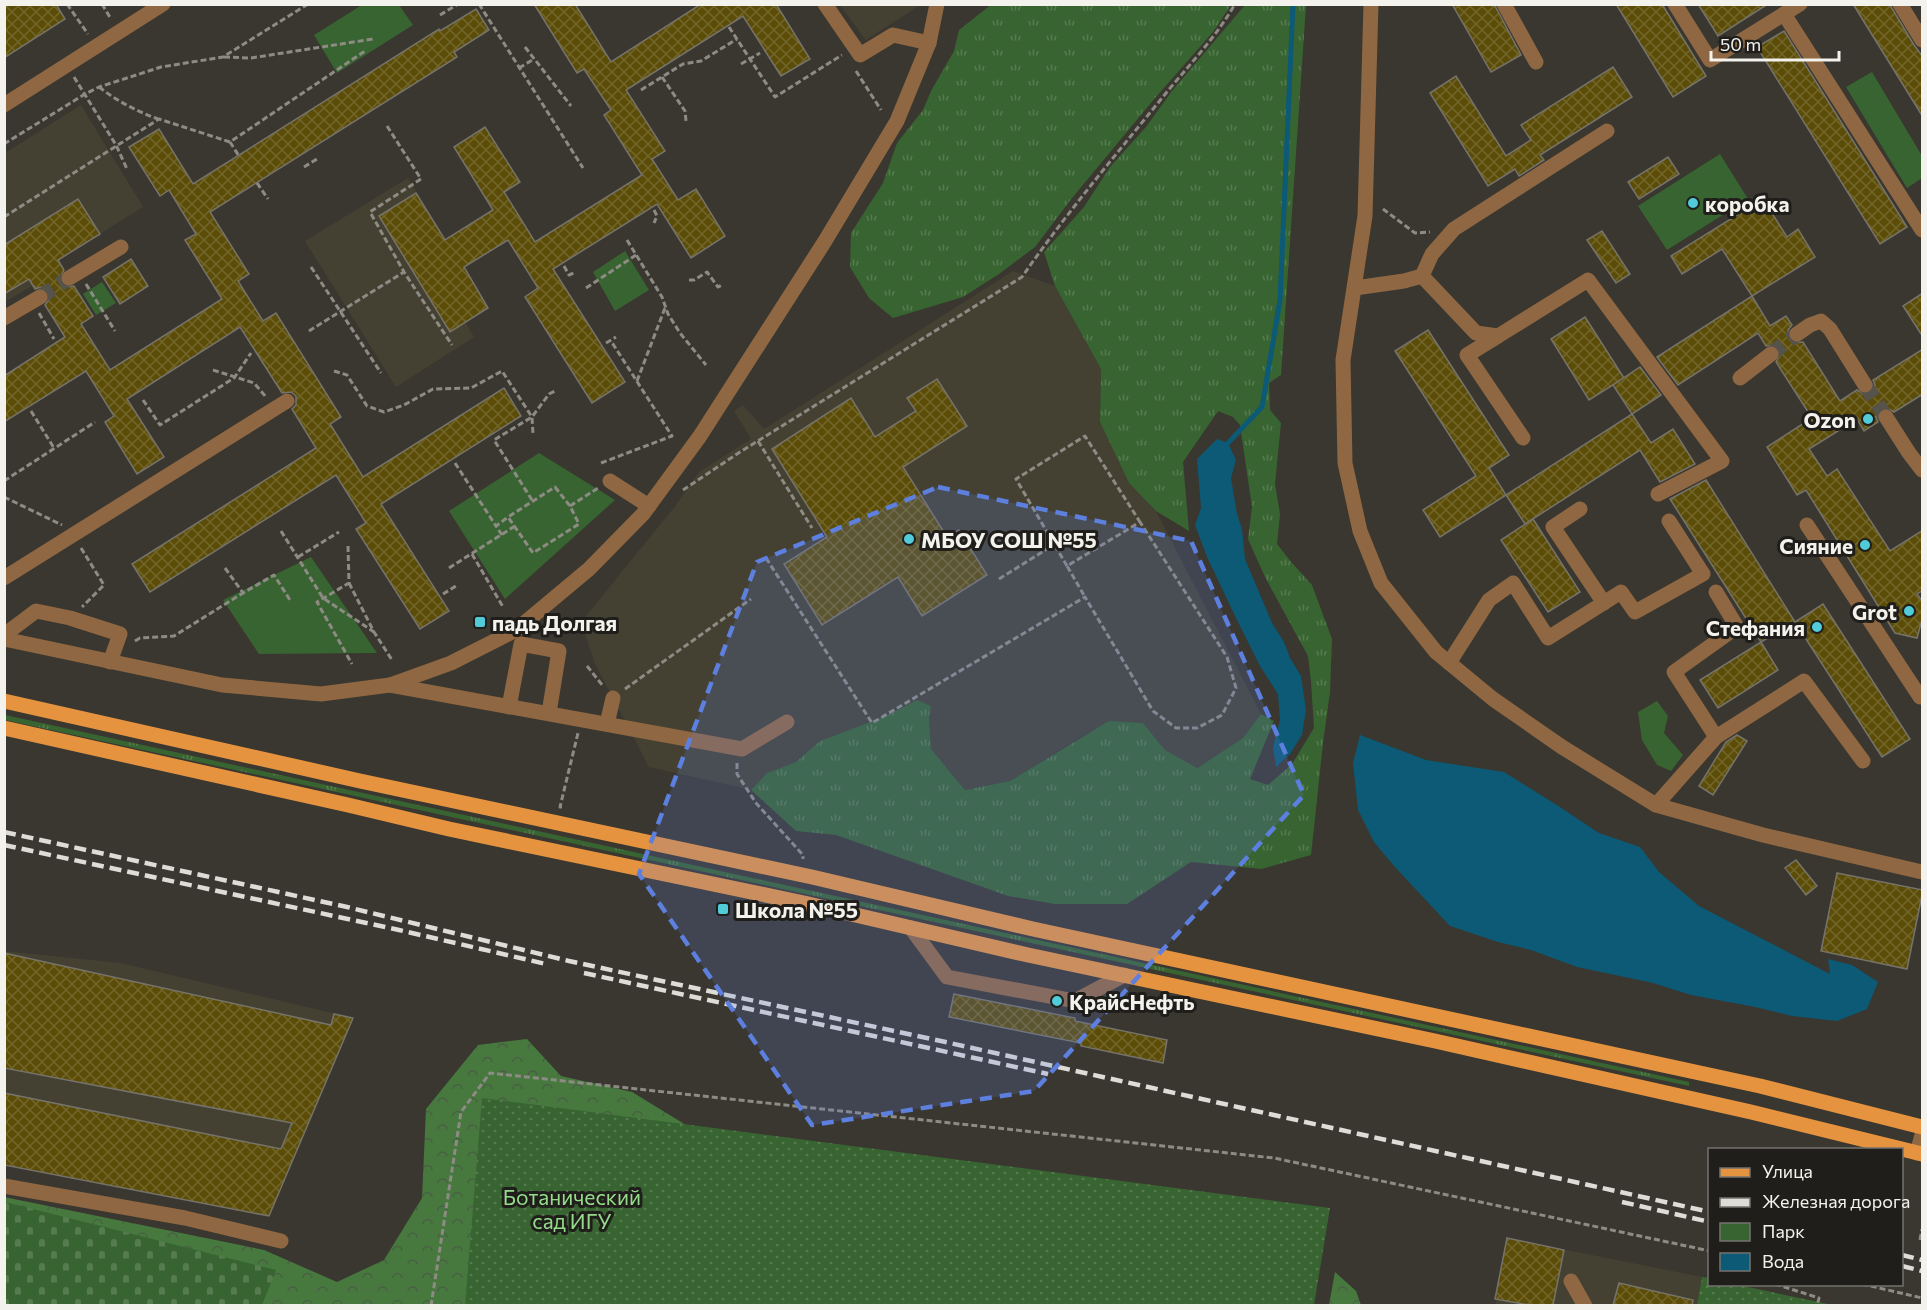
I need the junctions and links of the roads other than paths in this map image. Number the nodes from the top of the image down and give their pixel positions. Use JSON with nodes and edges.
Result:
{"nodes":[{"id":1,"x":163,"y":4,"type":"edge"},
{"id":2,"x":825,"y":4,"type":"edge"},
{"id":3,"x":937,"y":4,"type":"edge"},
{"id":4,"x":1371,"y":4,"type":"edge"},
{"id":5,"x":1504,"y":4,"type":"edge"},
{"id":6,"x":1675,"y":4,"type":"edge"},
{"id":7,"x":1800,"y":4,"type":"edge"},
{"id":8,"x":1900,"y":4,"type":"edge"},
{"id":9,"x":1784,"y":14,"type":"junction"},
{"id":10,"x":1923,"y":40,"type":"edge"},
{"id":11,"x":929,"y":43,"type":"junction"},
{"id":12,"x":1536,"y":62,"type":"dead end"},
{"id":13,"x":4,"y":105,"type":"edge"},
{"id":14,"x":1606,"y":131,"type":"dead end"},
{"id":15,"x":1923,"y":230,"type":"edge"},
{"id":16,"x":121,"y":247,"type":"dead end"},
{"id":17,"x":74,"y":276,"type":"tunnel mouth"},
{"id":18,"x":1422,"y":276,"type":"junction"},
{"id":19,"x":1355,"y":288,"type":"junction"},
{"id":20,"x":36,"y":299,"type":"tunnel mouth"},
{"id":21,"x":4,"y":318,"type":"edge"},
{"id":22,"x":1797,"y":334,"type":"tunnel mouth"},
{"id":23,"x":1498,"y":336,"type":"junction"},
{"id":24,"x":1771,"y":354,"type":"tunnel mouth"},
{"id":25,"x":1740,"y":378,"type":"dead end"},
{"id":26,"x":1865,"y":385,"type":"tunnel mouth"},
{"id":27,"x":287,"y":401,"type":"dead end"},
{"id":28,"x":1886,"y":417,"type":"tunnel mouth"},
{"id":29,"x":1523,"y":438,"type":"dead end"},
{"id":30,"x":1923,"y":470,"type":"edge"},
{"id":31,"x":605,"y":484,"type":"road end"},
{"id":32,"x":1658,"y":494,"type":"dead end"},
{"id":33,"x":649,"y":506,"type":"junction"},
{"id":34,"x":1580,"y":509,"type":"dead end"},
{"id":35,"x":1669,"y":521,"type":"dead end"},
{"id":36,"x":1808,"y":525,"type":"dead end"},
{"id":37,"x":4,"y":578,"type":"edge"},
{"id":38,"x":1716,"y":592,"type":"dead end"},
{"id":39,"x":1604,"y":603,"type":"junction"},
{"id":40,"x":4,"y":637,"type":"edge"},
{"id":41,"x":110,"y":662,"type":"junction"},
{"id":42,"x":1449,"y":663,"type":"junction"},
{"id":43,"x":390,"y":685,"type":"junction"},
{"id":44,"x":1923,"y":697,"type":"edge"},
{"id":45,"x":613,"y":698,"type":"road end"},
{"id":46,"x":4,"y":701,"type":"edge"},
{"id":47,"x":509,"y":707,"type":"junction"},
{"id":48,"x":549,"y":713,"type":"junction"},
{"id":49,"x":788,"y":722,"type":"dead end"},
{"id":50,"x":607,"y":724,"type":"junction"},
{"id":51,"x":4,"y":728,"type":"edge"},
{"id":52,"x":1716,"y":737,"type":"junction"},
{"id":53,"x":1863,"y":761,"type":"dead end"},
{"id":54,"x":1656,"y":805,"type":"junction"},
{"id":55,"x":1923,"y":872,"type":"edge"},
{"id":56,"x":911,"y":928,"type":"junction"},
{"id":57,"x":1124,"y":975,"type":"junction"},
{"id":58,"x":1923,"y":1126,"type":"edge"},
{"id":59,"x":1923,"y":1135,"type":"edge"},
{"id":60,"x":1896,"y":1148,"type":"edge"},
{"id":61,"x":1903,"y":1150,"type":"edge"},
{"id":62,"x":1920,"y":1154,"type":"edge"},
{"id":63,"x":4,"y":1186,"type":"edge"},
{"id":64,"x":281,"y":1241,"type":"dead end"},
{"id":65,"x":1571,"y":1281,"type":"dead end"},
{"id":66,"x":1584,"y":1305,"type":"edge"}],
"edges":[{"from":1,"to":13,"type":"street"},
{"from":2,"to":11,"type":"street"},
{"from":3,"to":11,"type":"street"},
{"from":4,"to":19,"type":"street"},
{"from":5,"to":12,"type":"street"},
{"from":6,"to":9,"type":"street"},
{"from":7,"to":9,"type":"street"},
{"from":8,"to":10,"type":"street"},
{"from":9,"to":15,"type":"street"},
{"from":11,"to":33,"type":"street"},
{"from":14,"to":18,"type":"street"},
{"from":16,"to":17,"type":"street"},
{"from":18,"to":19,"type":"street"},
{"from":18,"to":23,"type":"street"},
{"from":19,"to":42,"type":"street"},
{"from":20,"to":21,"type":"street"},
{"from":22,"to":26,"type":"street"},
{"from":23,"to":29,"type":"street"},
{"from":23,"to":32,"type":"street"},
{"from":24,"to":25,"type":"street"},
{"from":27,"to":37,"type":"street"},
{"from":28,"to":30,"type":"street"},
{"from":31,"to":33,"type":"street"},
{"from":33,"to":43,"type":"street"},
{"from":34,"to":39,"type":"street"},
{"from":35,"to":39,"type":"street"},
{"from":36,"to":44,"type":"street"},
{"from":38,"to":52,"type":"street"},
{"from":39,"to":42,"type":"street"},
{"from":40,"to":41,"type":"street"},
{"from":40,"to":41,"type":"street"},
{"from":41,"to":43,"type":"street"},
{"from":42,"to":54,"type":"street"},
{"from":43,"to":47,"type":"street"},
{"from":45,"to":50,"type":"street"},
{"from":46,"to":58,"type":"main road"},
{"from":47,"to":48,"type":"street"},
{"from":47,"to":48,"type":"street"},
{"from":48,"to":50,"type":"street"},
{"from":49,"to":50,"type":"street"},
{"from":51,"to":56,"type":"main road"},
{"from":52,"to":53,"type":"street"},
{"from":52,"to":54,"type":"street"},
{"from":54,"to":55,"type":"street"},
{"from":56,"to":57,"type":"main road"},
{"from":56,"to":57,"type":"street"},
{"from":57,"to":60,"type":"main road"},
{"from":59,"to":62,"type":"street"},
{"from":61,"to":62,"type":"main road"},
{"from":63,"to":64,"type":"street"},
{"from":65,"to":66,"type":"street"}]}
